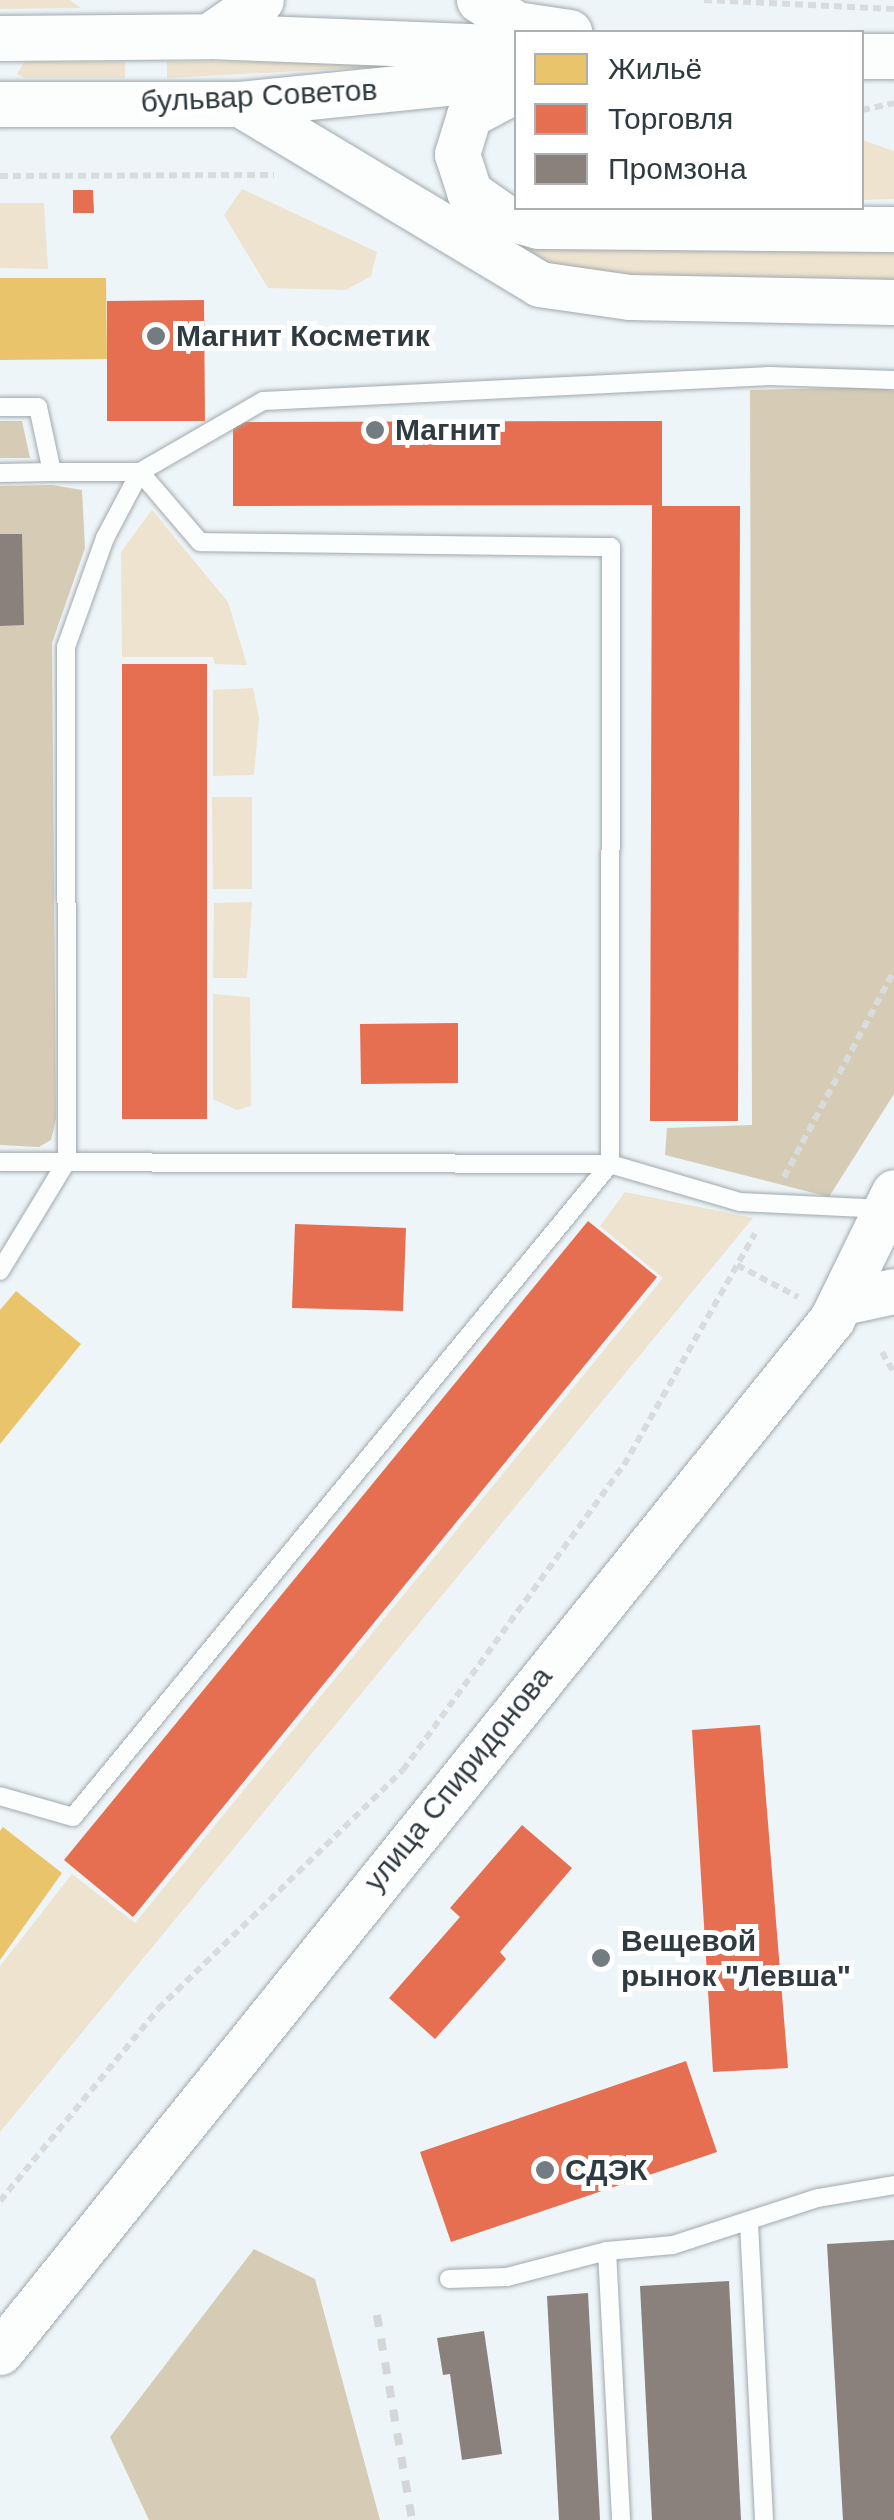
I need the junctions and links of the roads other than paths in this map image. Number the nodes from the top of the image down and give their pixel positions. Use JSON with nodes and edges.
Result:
{"nodes":[{"id":1,"x":262,"y":0,"type":"edge"},
{"id":2,"x":480,"y":0,"type":"edge"},
{"id":3,"x":556,"y":30,"type":"edge"},
{"id":4,"x":209,"y":36,"type":"junction"},
{"id":5,"x":0,"y":38,"type":"edge"},
{"id":6,"x":514,"y":48,"type":"edge"},
{"id":7,"x":864,"y":56,"type":"edge"},
{"id":8,"x":894,"y":56,"type":"edge"},
{"id":9,"x":514,"y":76,"type":"edge"},
{"id":10,"x":514,"y":91,"type":"edge"},
{"id":11,"x":0,"y":104,"type":"edge"},
{"id":12,"x":240,"y":104,"type":"junction"},
{"id":13,"x":894,"y":229,"type":"edge"},
{"id":14,"x":894,"y":302,"type":"edge"},
{"id":15,"x":894,"y":380,"type":"edge"},
{"id":16,"x":0,"y":407,"type":"edge"},
{"id":17,"x":52,"y":472,"type":"junction"},
{"id":18,"x":140,"y":472,"type":"junction"},
{"id":19,"x":0,"y":473,"type":"edge"},
{"id":20,"x":66,"y":1161,"type":"junction"},
{"id":21,"x":0,"y":1162,"type":"edge"},
{"id":22,"x":610,"y":1164,"type":"junction"},
{"id":23,"x":891,"y":1209,"type":"edge"},
{"id":24,"x":0,"y":1271,"type":"edge"},
{"id":25,"x":894,"y":1291,"type":"edge"},
{"id":26,"x":823,"y":1301,"type":"junction"},
{"id":27,"x":0,"y":1796,"type":"edge"},
{"id":28,"x":894,"y":2185,"type":"edge"},
{"id":29,"x":749,"y":2223,"type":"junction"},
{"id":30,"x":607,"y":2250,"type":"junction"},
{"id":31,"x":449,"y":2278,"type":"dead end"},
{"id":32,"x":6,"y":2332,"type":"edge"},
{"id":33,"x":621,"y":2520,"type":"edge"},
{"id":34,"x":764,"y":2520,"type":"edge"}],
"edges":[{"from":1,"to":4,"type":"street"},
{"from":2,"to":3,"type":"street"},
{"from":4,"to":5,"type":"street","name":"бульвар Советов"},
{"from":4,"to":6,"type":"street","name":"бульвар Советов"},
{"from":7,"to":8,"type":"street"},
{"from":9,"to":12,"type":"street","name":"бульвар Советов"},
{"from":10,"to":13,"type":"street"},
{"from":11,"to":12,"type":"street","name":"бульвар Советов"},
{"from":12,"to":14,"type":"street"},
{"from":15,"to":18,"type":"lane"},
{"from":16,"to":17,"type":"lane"},
{"from":17,"to":18,"type":"lane"},
{"from":17,"to":19,"type":"lane"},
{"from":18,"to":20,"type":"lane"},
{"from":18,"to":22,"type":"lane"},
{"from":20,"to":21,"type":"lane"},
{"from":20,"to":22,"type":"lane"},
{"from":20,"to":24,"type":"lane"},
{"from":22,"to":23,"type":"lane"},
{"from":22,"to":27,"type":"lane"},
{"from":23,"to":26,"type":"street","name":"улица Спиридонова"},
{"from":25,"to":26,"type":"street"},
{"from":26,"to":32,"type":"street","name":"улица Спиридонова"},
{"from":28,"to":29,"type":"lane"},
{"from":29,"to":30,"type":"lane"},
{"from":29,"to":34,"type":"lane"},
{"from":30,"to":31,"type":"lane"},
{"from":30,"to":33,"type":"lane"}]}
